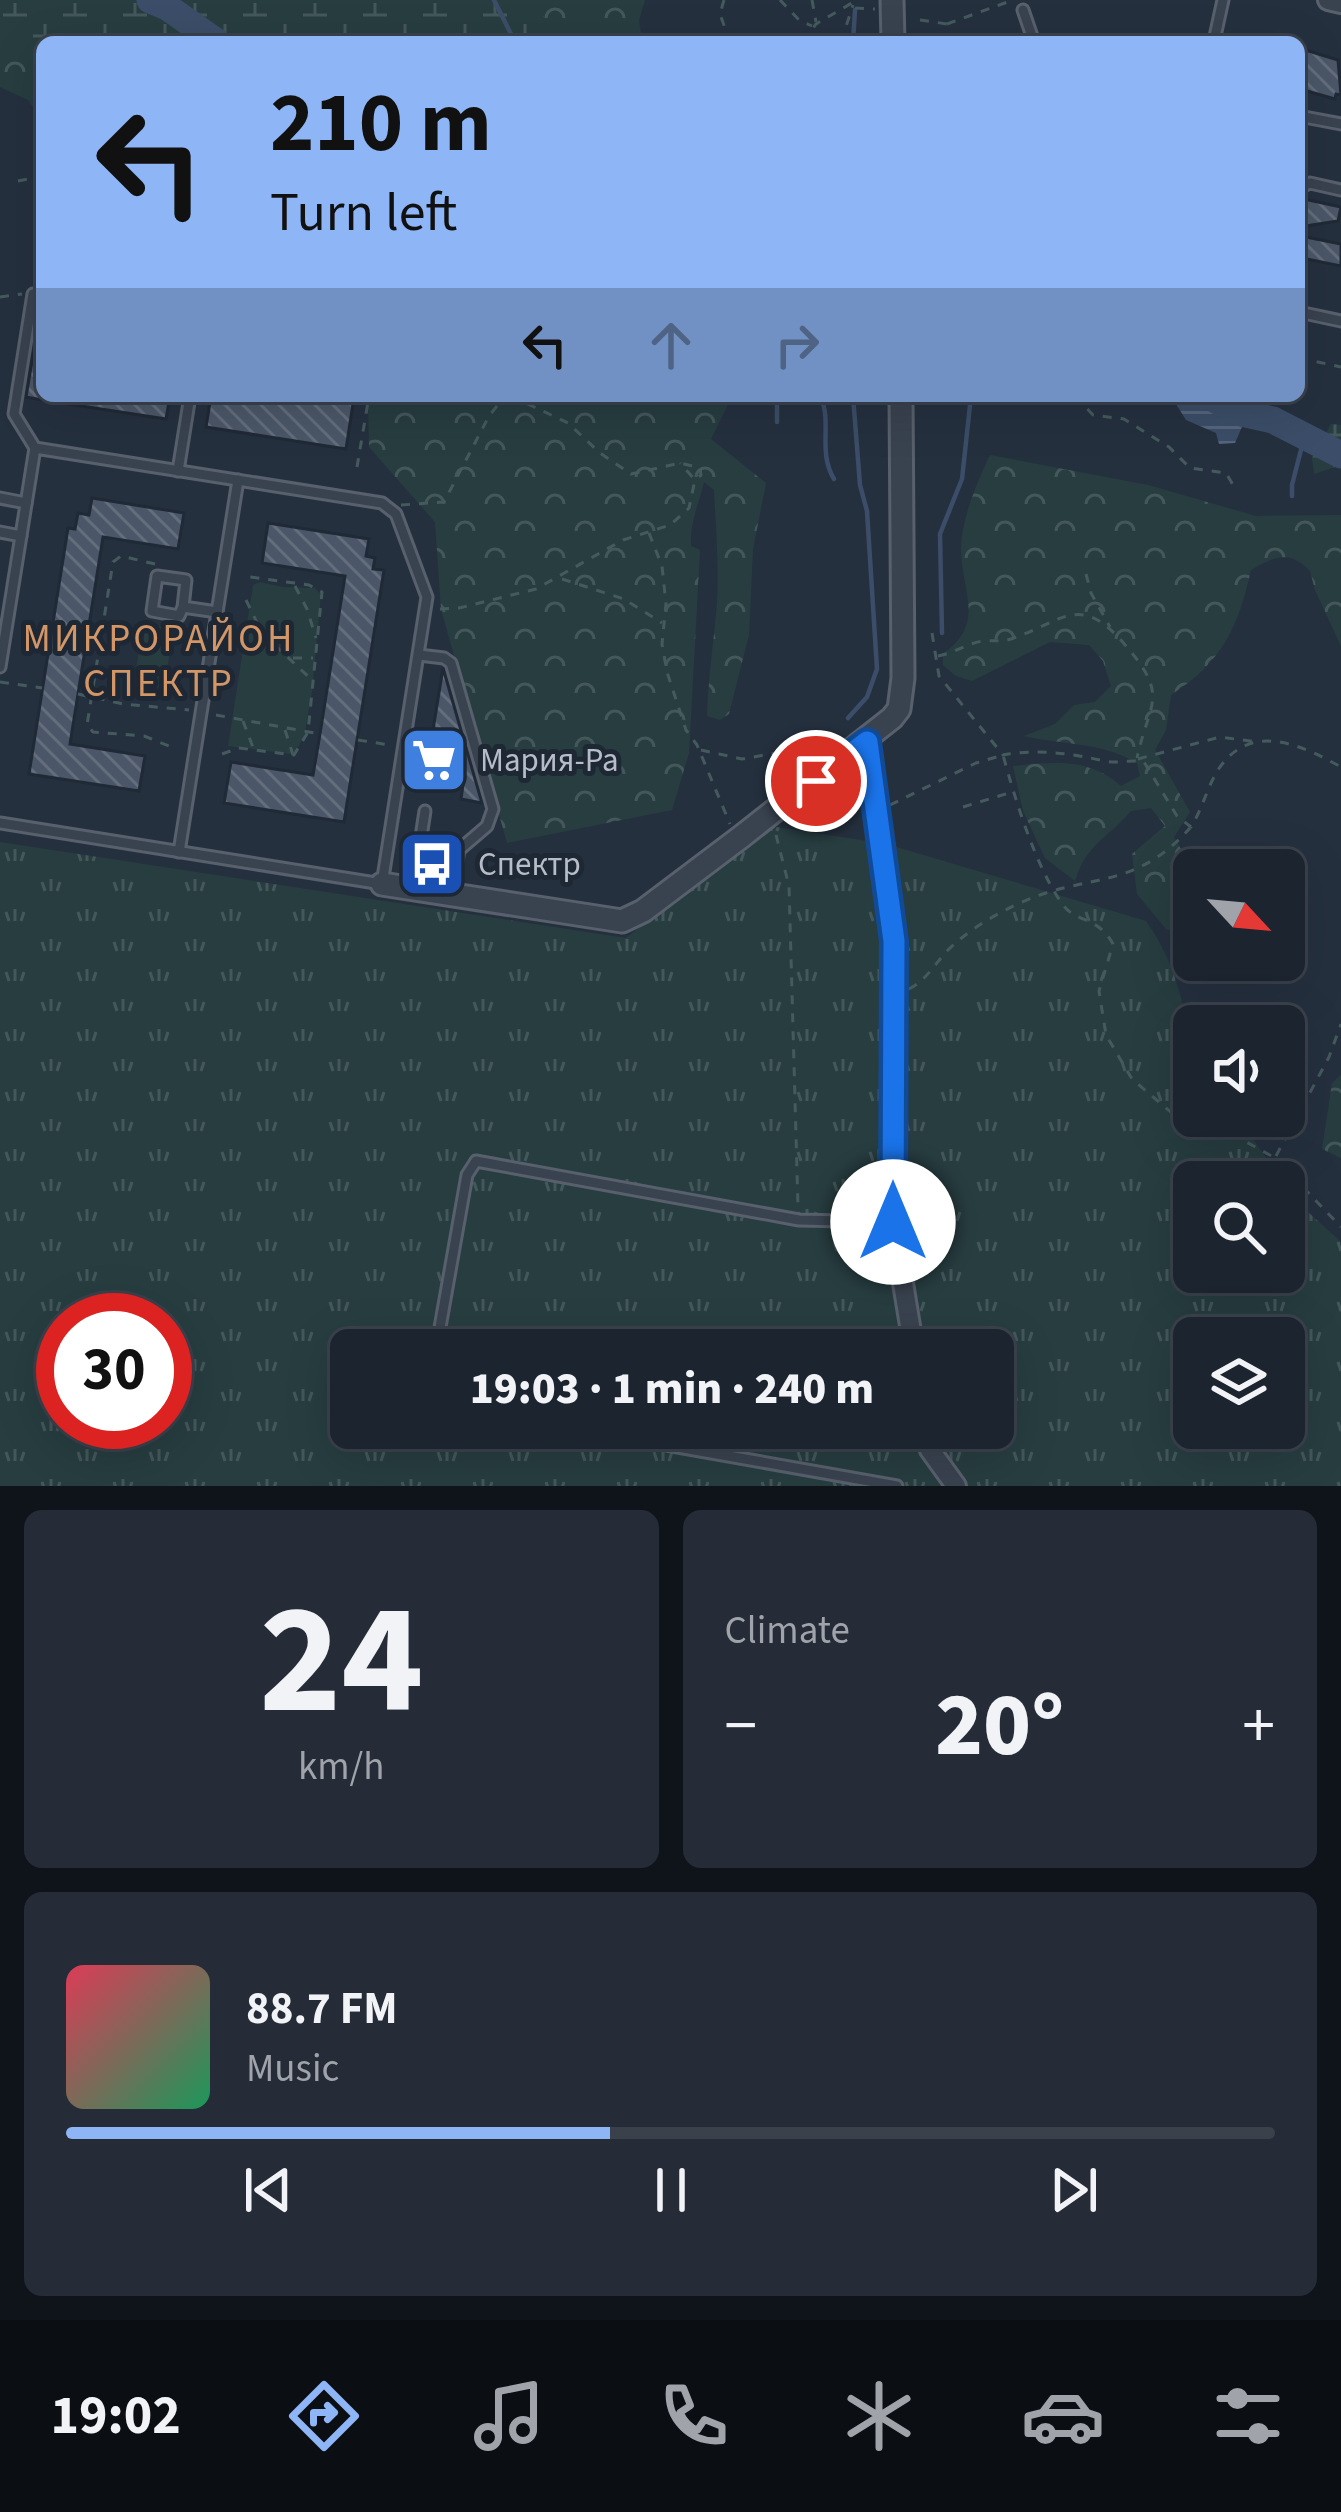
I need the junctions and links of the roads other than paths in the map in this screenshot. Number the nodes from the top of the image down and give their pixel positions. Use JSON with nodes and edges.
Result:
{"nodes":[{"id":1,"x":1223,"y":0,"type":"edge"},
{"id":2,"x":1328,"y":0,"type":"edge"},
{"id":3,"x":1341,"y":3,"type":"edge"},
{"id":4,"x":887,"y":5,"type":"edge"},
{"id":5,"x":1022,"y":10,"type":"dead end"},
{"id":6,"x":892,"y":36,"type":"edge"},
{"id":7,"x":1032,"y":36,"type":"edge"},
{"id":8,"x":1214,"y":36,"type":"edge"},
{"id":9,"x":1305,"y":117,"type":"edge"},
{"id":10,"x":1341,"y":124,"type":"edge"},
{"id":11,"x":1305,"y":185,"type":"edge"},
{"id":12,"x":1341,"y":190,"type":"edge"},
{"id":13,"x":33,"y":294,"type":"road end"},
{"id":14,"x":1305,"y":313,"type":"edge"},
{"id":15,"x":1341,"y":321,"type":"edge"},
{"id":16,"x":189,"y":402,"type":"edge"},
{"id":17,"x":901,"y":402,"type":"edge"},
{"id":18,"x":35,"y":448,"type":"junction"},
{"id":19,"x":178,"y":471,"type":"junction"},
{"id":20,"x":238,"y":480,"type":"junction"},
{"id":21,"x":0,"y":498,"type":"edge"},
{"id":22,"x":26,"y":502,"type":"junction"},
{"id":23,"x":0,"y":532,"type":"edge"},
{"id":24,"x":21,"y":536,"type":"junction"},
{"id":25,"x":183,"y":607,"type":"junction"},
{"id":26,"x":217,"y":612,"type":"junction"},
{"id":27,"x":418,"y":655,"type":"junction"},
{"id":28,"x":0,"y":667,"type":"edge"},
{"id":29,"x":867,"y":742,"type":"junction"},
{"id":30,"x":425,"y":811,"type":"dead end"},
{"id":31,"x":0,"y":823,"type":"edge"},
{"id":32,"x":179,"y":852,"type":"junction"},
{"id":33,"x":382,"y":884,"type":"junction"},
{"id":34,"x":413,"y":889,"type":"junction"},
{"id":35,"x":451,"y":894,"type":"junction"},
{"id":36,"x":893,"y":1222,"type":"junction"},
{"id":37,"x":440,"y":1329,"type":"edge"},
{"id":38,"x":911,"y":1329,"type":"edge"},
{"id":39,"x":689,"y":1449,"type":"edge"},
{"id":40,"x":930,"y":1449,"type":"edge"},
{"id":41,"x":897,"y":1486,"type":"edge"},
{"id":42,"x":956,"y":1486,"type":"edge"}],
"edges":[{"from":1,"to":8,"type":"lane"},
{"from":2,"to":3,"type":"street"},
{"from":4,"to":6,"type":"street"},
{"from":5,"to":7,"type":"lane"},
{"from":9,"to":10,"type":"lane"},
{"from":11,"to":12,"type":"lane"},
{"from":13,"to":18,"type":"lane"},
{"from":14,"to":15,"type":"lane"},
{"from":16,"to":19,"type":"lane"},
{"from":17,"to":29,"type":"street"},
{"from":18,"to":19,"type":"lane"},
{"from":18,"to":22,"type":"lane"},
{"from":19,"to":20,"type":"lane"},
{"from":20,"to":26,"type":"lane"},
{"from":20,"to":27,"type":"lane"},
{"from":21,"to":22,"type":"lane"},
{"from":22,"to":24,"type":"lane"},
{"from":23,"to":24,"type":"lane"},
{"from":24,"to":28,"type":"lane"},
{"from":25,"to":25,"type":"lane"},
{"from":25,"to":26,"type":"lane"},
{"from":26,"to":32,"type":"lane"},
{"from":27,"to":33,"type":"lane"},
{"from":27,"to":35,"type":"lane"},
{"from":29,"to":35,"type":"street"},
{"from":29,"to":36,"type":"street"},
{"from":30,"to":34,"type":"lane"},
{"from":31,"to":32,"type":"lane"},
{"from":32,"to":33,"type":"lane"},
{"from":33,"to":34,"type":"street"},
{"from":34,"to":35,"type":"street"},
{"from":36,"to":37,"type":"lane"},
{"from":36,"to":38,"type":"street"},
{"from":39,"to":41,"type":"lane"},
{"from":40,"to":42,"type":"street"}]}
